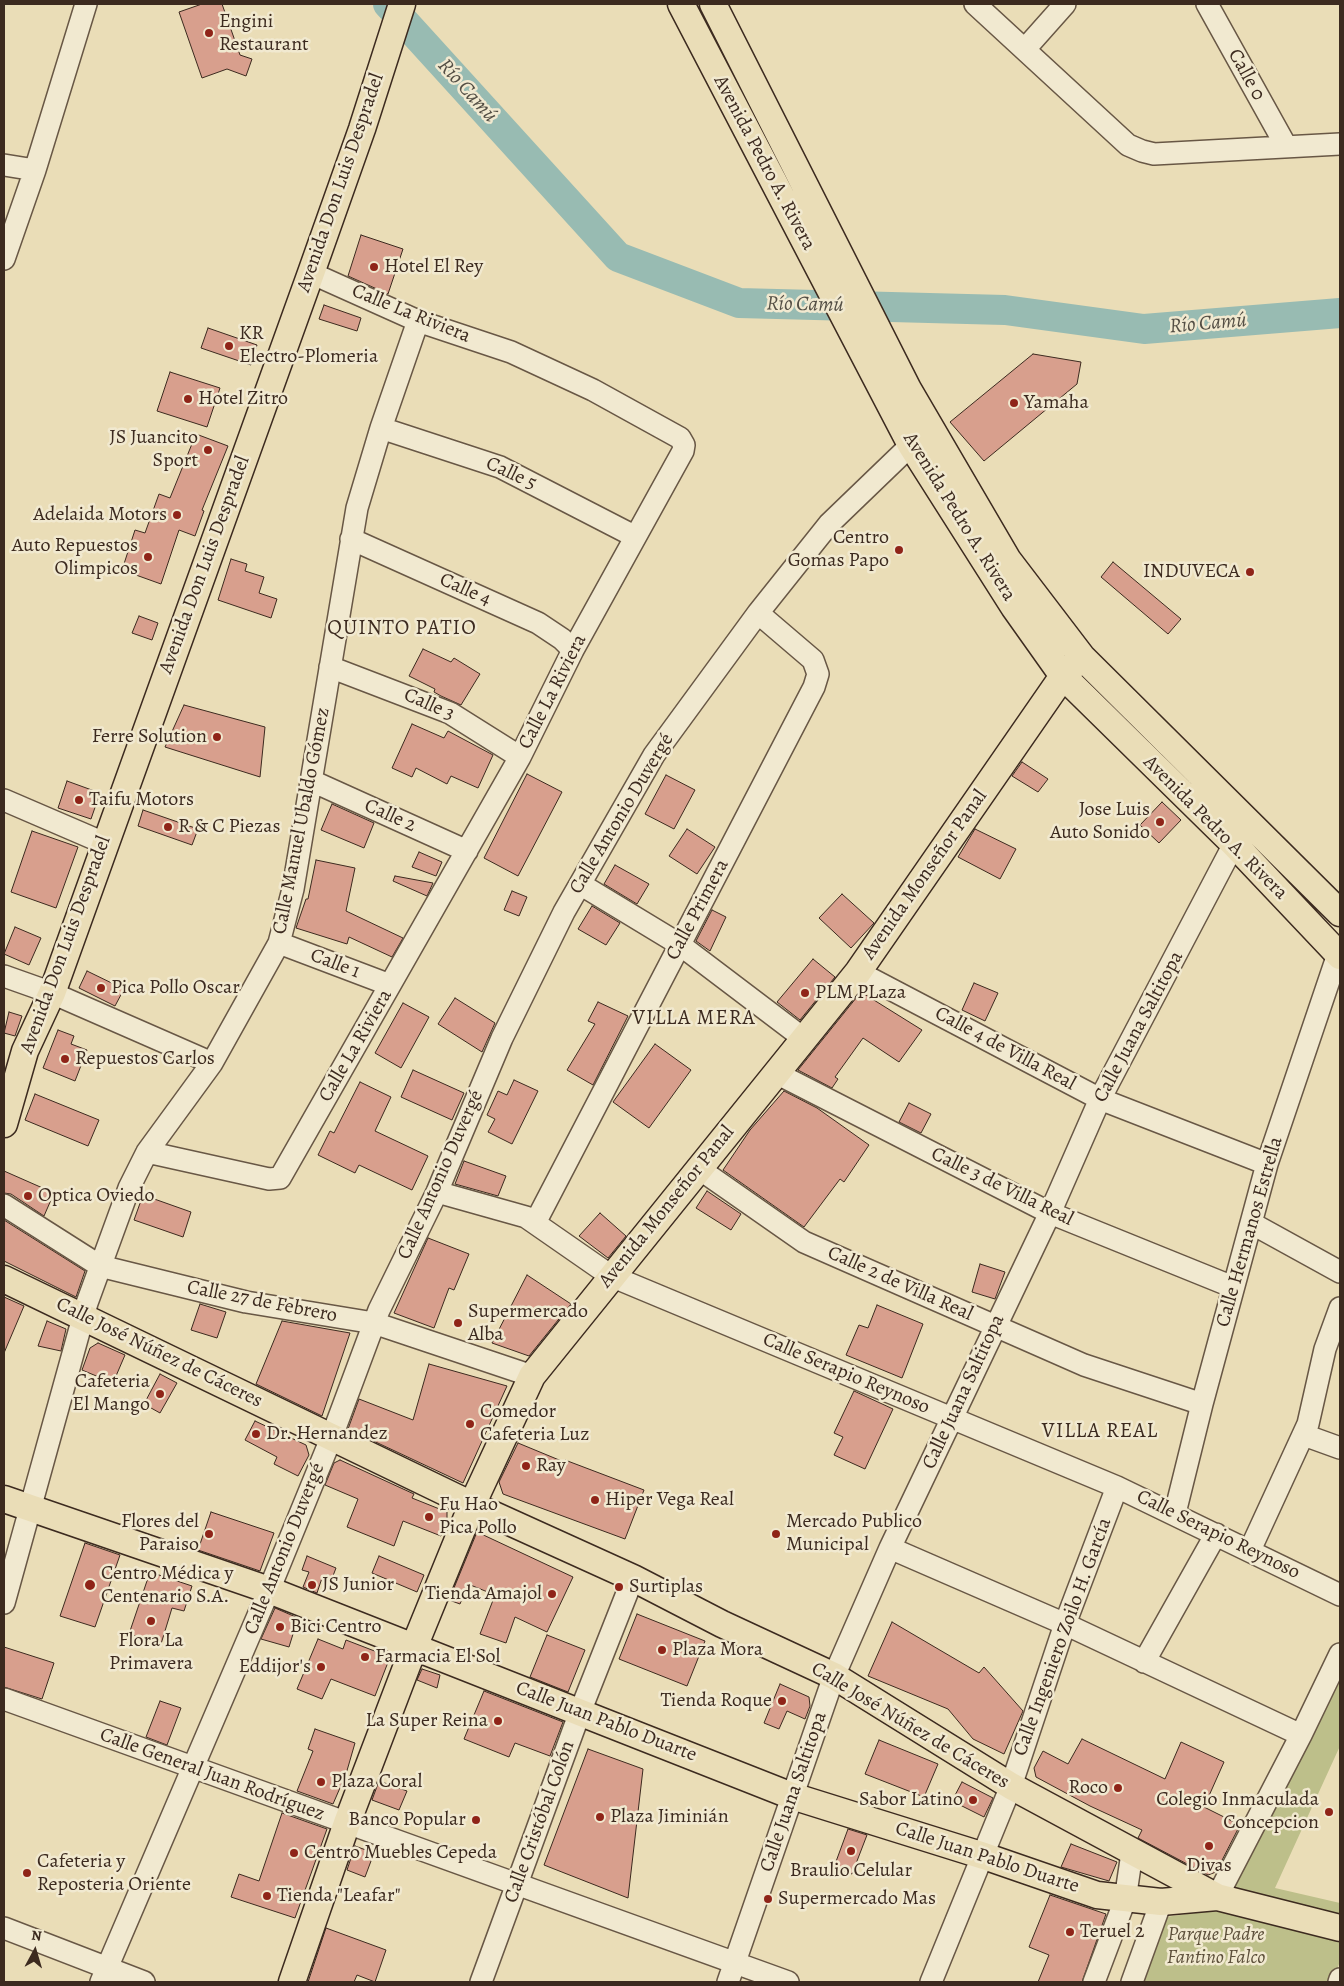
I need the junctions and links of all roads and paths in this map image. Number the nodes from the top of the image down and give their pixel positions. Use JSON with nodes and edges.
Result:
{"nodes":[{"id":1,"x":86,"y":4,"type":"edge"},
{"id":2,"x":402,"y":4,"type":"edge"},
{"id":3,"x":681,"y":4,"type":"edge"},
{"id":4,"x":712,"y":4,"type":"edge"},
{"id":5,"x":975,"y":4,"type":"edge"},
{"id":6,"x":1065,"y":4,"type":"edge"},
{"id":7,"x":1207,"y":4,"type":"edge"},
{"id":8,"x":1026,"y":48,"type":"junction"},
{"id":9,"x":736,"y":51,"type":"junction"},
{"id":10,"x":711,"y":63,"type":"junction"},
{"id":11,"x":1340,"y":144,"type":"edge"},
{"id":12,"x":1286,"y":146,"type":"junction"},
{"id":13,"x":4,"y":165,"type":"edge"},
{"id":14,"x":34,"y":170,"type":"junction"},
{"id":15,"x":4,"y":259,"type":"edge"},
{"id":16,"x":310,"y":273,"type":"junction"},
{"id":17,"x":418,"y":321,"type":"junction"},
{"id":18,"x":898,"y":393,"type":"junction"},
{"id":19,"x":381,"y":428,"type":"junction"},
{"id":20,"x":921,"y":439,"type":"junction"},
{"id":21,"x":634,"y":536,"type":"junction"},
{"id":22,"x":351,"y":539,"type":"junction"},
{"id":23,"x":758,"y":613,"type":"junction"},
{"id":24,"x":573,"y":650,"type":"junction"},
{"id":25,"x":1082,"y":657,"type":"junction"},
{"id":26,"x":330,"y":667,"type":"junction"},
{"id":27,"x":1063,"y":676,"type":"junction"},
{"id":28,"x":520,"y":757,"type":"junction"},
{"id":29,"x":312,"y":782,"type":"junction"},
{"id":30,"x":4,"y":800,"type":"edge"},
{"id":31,"x":1243,"y":836,"type":"junction"},
{"id":32,"x":104,"y":843,"type":"junction"},
{"id":33,"x":468,"y":850,"type":"junction"},
{"id":34,"x":580,"y":884,"type":"junction"},
{"id":35,"x":1340,"y":913,"type":"edge"},
{"id":36,"x":279,"y":943,"type":"junction"},
{"id":37,"x":679,"y":944,"type":"junction"},
{"id":38,"x":1337,"y":969,"type":"edge"},
{"id":39,"x":858,"y":972,"type":"junction"},
{"id":40,"x":4,"y":976,"type":"edge"},
{"id":41,"x":390,"y":985,"type":"junction"},
{"id":42,"x":52,"y":993,"type":"junction"},
{"id":43,"x":804,"y":1038,"type":"junction"},
{"id":44,"x":212,"y":1063,"type":"junction"},
{"id":45,"x":776,"y":1073,"type":"junction"},
{"id":46,"x":1100,"y":1099,"type":"junction"},
{"id":47,"x":4,"y":1124,"type":"edge"},
{"id":48,"x":147,"y":1152,"type":"junction"},
{"id":49,"x":1267,"y":1164,"type":"junction"},
{"id":50,"x":698,"y":1168,"type":"junction"},
{"id":51,"x":437,"y":1192,"type":"junction"},
{"id":52,"x":4,"y":1205,"type":"edge"},
{"id":53,"x":1050,"y":1213,"type":"junction"},
{"id":54,"x":1251,"y":1222,"type":"junction"},
{"id":55,"x":535,"y":1224,"type":"junction"},
{"id":56,"x":100,"y":1266,"type":"junction"},
{"id":57,"x":1340,"y":1272,"type":"edge"},
{"id":58,"x":611,"y":1276,"type":"junction"},
{"id":59,"x":4,"y":1279,"type":"edge"},
{"id":60,"x":1233,"y":1287,"type":"junction"},
{"id":61,"x":1340,"y":1308,"type":"edge"},
{"id":62,"x":84,"y":1316,"type":"junction"},
{"id":63,"x":374,"y":1324,"type":"junction"},
{"id":64,"x":995,"y":1326,"type":"junction"},
{"id":65,"x":532,"y":1376,"type":"junction"},
{"id":66,"x":1202,"y":1404,"type":"junction"},
{"id":67,"x":952,"y":1418,"type":"junction"},
{"id":68,"x":1304,"y":1435,"type":"junction"},
{"id":69,"x":332,"y":1436,"type":"junction"},
{"id":70,"x":1340,"y":1448,"type":"edge"},
{"id":71,"x":1117,"y":1487,"type":"junction"},
{"id":72,"x":4,"y":1499,"type":"edge"},
{"id":73,"x":472,"y":1505,"type":"junction"},
{"id":74,"x":30,"y":1508,"type":"junction"},
{"id":75,"x":1175,"y":1513,"type":"junction"},
{"id":76,"x":1216,"y":1534,"type":"junction"},
{"id":77,"x":890,"y":1548,"type":"junction"},
{"id":78,"x":1250,"y":1550,"type":"junction"},
{"id":79,"x":633,"y":1578,"type":"junction"},
{"id":80,"x":269,"y":1590,"type":"junction"},
{"id":81,"x":1340,"y":1595,"type":"edge"},
{"id":82,"x":4,"y":1603,"type":"edge"},
{"id":83,"x":1065,"y":1624,"type":"junction"},
{"id":84,"x":414,"y":1648,"type":"junction"},
{"id":85,"x":1340,"y":1654,"type":"edge"},
{"id":86,"x":1144,"y":1662,"type":"junction"},
{"id":87,"x":834,"y":1676,"type":"junction"},
{"id":88,"x":4,"y":1699,"type":"edge"},
{"id":89,"x":580,"y":1712,"type":"junction"},
{"id":90,"x":1301,"y":1735,"type":"junction"},
{"id":91,"x":193,"y":1769,"type":"junction"},
{"id":92,"x":1011,"y":1786,"type":"junction"},
{"id":93,"x":792,"y":1796,"type":"junction"},
{"id":94,"x":347,"y":1824,"type":"junction"},
{"id":95,"x":1132,"y":1853,"type":"junction"},
{"id":96,"x":984,"y":1856,"type":"junction"},
{"id":97,"x":516,"y":1886,"type":"junction"},
{"id":98,"x":1217,"y":1897,"type":"junction"},
{"id":99,"x":1125,"y":1900,"type":"junction"},
{"id":100,"x":1161,"y":1902,"type":"junction"},
{"id":101,"x":4,"y":1928,"type":"edge"},
{"id":102,"x":1340,"y":1928,"type":"edge"},
{"id":103,"x":731,"y":1973,"type":"edge"},
{"id":104,"x":104,"y":1975,"type":"edge"},
{"id":105,"x":144,"y":1982,"type":"edge"},
{"id":106,"x":292,"y":1982,"type":"edge"},
{"id":107,"x":481,"y":1982,"type":"edge"},
{"id":108,"x":788,"y":1982,"type":"edge"},
{"id":109,"x":932,"y":1982,"type":"edge"},
{"id":110,"x":1094,"y":1982,"type":"edge"},
{"id":111,"x":1132,"y":1982,"type":"edge"}],
"edges":[{"from":1,"to":14,"type":"street"},
{"from":2,"to":16,"type":"main road","name":"Avenida Don Luis Despradel"},
{"from":3,"to":10,"type":"main road","name":"Avenida Pedro A. Rivera"},
{"from":4,"to":9,"type":"main road","name":"Avenida Pedro A. Rivera"},
{"from":5,"to":8,"type":"street"},
{"from":6,"to":8,"type":"street"},
{"from":7,"to":12,"type":"street","name":"Calle 0"},
{"from":8,"to":12,"type":"street"},
{"from":9,"to":10,"type":"main road"},
{"from":9,"to":18,"type":"main road","name":"Avenida Pedro A. Rivera"},
{"from":10,"to":18,"type":"main road","name":"Avenida Pedro A. Rivera"},
{"from":11,"to":12,"type":"street"},
{"from":13,"to":14,"type":"street"},
{"from":14,"to":15,"type":"street"},
{"from":16,"to":17,"type":"street","name":"Calle La Riviera"},
{"from":16,"to":32,"type":"main road","name":"Avenida Don Luis Despradel"},
{"from":17,"to":19,"type":"street","name":"Calle Manuel Ubaldo Gómez"},
{"from":17,"to":21,"type":"street","name":"Calle La Riviera"},
{"from":18,"to":20,"type":"main road","name":"Avenida Pedro A. Rivera"},
{"from":19,"to":21,"type":"street","name":"Calle 5"},
{"from":19,"to":22,"type":"street","name":"Calle Manuel Ubaldo Gómez"},
{"from":20,"to":23,"type":"street","name":"Calle Antonio Duvergé"},
{"from":20,"to":25,"type":"main road","name":"Avenida Pedro A. Rivera"},
{"from":20,"to":27,"type":"main road","name":"Avenida Pedro A. Rivera"},
{"from":21,"to":24,"type":"street","name":"Calle La Riviera"},
{"from":22,"to":24,"type":"street","name":"Calle 4"},
{"from":22,"to":26,"type":"street","name":"Calle Manuel Ubaldo Gómez"},
{"from":23,"to":34,"type":"street","name":"Calle Antonio Duvergé"},
{"from":23,"to":37,"type":"street","name":"Calle Primera"},
{"from":24,"to":28,"type":"street","name":"Calle La Riviera"},
{"from":25,"to":27,"type":"main road","name":"Avenida Monseñor Panal"},
{"from":25,"to":31,"type":"main road","name":"Avenida Pedro A. Rivera"},
{"from":26,"to":28,"type":"street","name":"Calle 3"},
{"from":26,"to":29,"type":"street","name":"Calle Manuel Ubaldo Gómez"},
{"from":27,"to":31,"type":"main road","name":"Avenida Pedro A. Rivera"},
{"from":27,"to":39,"type":"main road","name":"Avenida Monseñor Panal"},
{"from":28,"to":33,"type":"street","name":"Calle La Riviera"},
{"from":29,"to":33,"type":"street","name":"Calle 2"},
{"from":29,"to":36,"type":"street","name":"Calle Manuel Ubaldo Gómez"},
{"from":30,"to":32,"type":"street"},
{"from":31,"to":35,"type":"main road","name":"Avenida Pedro A. Rivera"},
{"from":31,"to":38,"type":"main road","name":"Avenida Pedro A. Rivera"},
{"from":31,"to":46,"type":"street","name":"Calle Juana Saltitopa"},
{"from":32,"to":42,"type":"main road","name":"Avenida Don Luis Despradel"},
{"from":33,"to":41,"type":"street","name":"Calle La Riviera"},
{"from":34,"to":37,"type":"street"},
{"from":34,"to":51,"type":"street","name":"Calle Antonio Duvergé"},
{"from":36,"to":41,"type":"street","name":"Calle 1"},
{"from":36,"to":44,"type":"street","name":"Calle Manuel Ubaldo Gómez"},
{"from":37,"to":43,"type":"street"},
{"from":37,"to":55,"type":"street","name":"Calle Primera"},
{"from":38,"to":49,"type":"street","name":"Calle Hermanos Estrella"},
{"from":39,"to":43,"type":"main road","name":"Avenida Monseñor Panal"},
{"from":39,"to":46,"type":"street","name":"Calle 4 de Villa Real"},
{"from":40,"to":42,"type":"street"},
{"from":41,"to":48,"type":"street","name":"Calle La Riviera"},
{"from":42,"to":44,"type":"street"},
{"from":42,"to":47,"type":"main road","name":"Avenida Don Luis Despradel"},
{"from":43,"to":45,"type":"main road","name":"Avenida Monseñor Panal"},
{"from":44,"to":48,"type":"street","name":"Calle Manuel Ubaldo Gómez"},
{"from":45,"to":50,"type":"main road","name":"Avenida Monseñor Panal"},
{"from":45,"to":53,"type":"street","name":"Calle 3 de Villa Real"},
{"from":46,"to":49,"type":"street","name":"Calle 4 de Villa Real"},
{"from":46,"to":53,"type":"street","name":"Calle Juana Saltitopa"},
{"from":48,"to":56,"type":"street","name":"Calle Manuel Ubaldo Gómez"},
{"from":49,"to":54,"type":"street","name":"Calle Hermanos Estrella"},
{"from":50,"to":58,"type":"main road","name":"Avenida Monseñor Panal"},
{"from":50,"to":64,"type":"street","name":"Calle 2 de Villa Real"},
{"from":51,"to":55,"type":"street","name":"Calle Serapio Reynoso"},
{"from":51,"to":63,"type":"street","name":"Calle Antonio Duvergé"},
{"from":52,"to":56,"type":"street","name":"Calle 27 de Febrero"},
{"from":53,"to":60,"type":"street","name":"Calle 3 de Villa Real"},
{"from":53,"to":64,"type":"street","name":"Calle Juana Saltitopa"},
{"from":54,"to":57,"type":"street"},
{"from":54,"to":60,"type":"street","name":"Calle Hermanos Estrella"},
{"from":55,"to":58,"type":"street","name":"Calle Serapio Reynoso"},
{"from":56,"to":62,"type":"street","name":"Calle Manuel Ubaldo Gómez"},
{"from":56,"to":63,"type":"street","name":"Calle 27 de Febrero"},
{"from":58,"to":65,"type":"main road","name":"Avenida Monseñor Panal"},
{"from":58,"to":67,"type":"street","name":"Calle Serapio Reynoso"},
{"from":59,"to":62,"type":"main road","name":"Calle José Núñez de Cáceres"},
{"from":60,"to":66,"type":"street","name":"Calle Hermanos Estrella"},
{"from":61,"to":68,"type":"street"},
{"from":62,"to":69,"type":"main road","name":"Calle José Núñez de Cáceres"},
{"from":62,"to":74,"type":"street","name":"Calle Manuel Ubaldo Gómez"},
{"from":63,"to":65,"type":"street","name":"Calle 27 de Febrero"},
{"from":63,"to":69,"type":"street","name":"Calle Antonio Duvergé"},
{"from":64,"to":66,"type":"street","name":"Calle 2 de Villa Real"},
{"from":64,"to":67,"type":"street","name":"Calle Juana Saltitopa"},
{"from":65,"to":73,"type":"main road","name":"Avenida Monseñor Panal"},
{"from":66,"to":75,"type":"street","name":"Calle Hermanos Estrella"},
{"from":67,"to":71,"type":"street","name":"Calle Serapio Reynoso"},
{"from":67,"to":77,"type":"street","name":"Calle Juana Saltitopa"},
{"from":68,"to":70,"type":"street"},
{"from":68,"to":78,"type":"street"},
{"from":69,"to":73,"type":"main road","name":"Calle José Núñez de Cáceres"},
{"from":69,"to":80,"type":"street","name":"Calle Antonio Duvergé"},
{"from":71,"to":75,"type":"street","name":"Calle Serapio Reynoso"},
{"from":71,"to":83,"type":"street","name":"Calle Ingeniero Zoilo H. García"},
{"from":72,"to":74,"type":"main road","name":"Calle Juan Pablo Duarte"},
{"from":73,"to":79,"type":"main road","name":"Calle José Núñez de Cáceres"},
{"from":73,"to":84,"type":"main road","name":"Avenida Monseñor Panal"},
{"from":74,"to":80,"type":"main road","name":"Calle Juan Pablo Duarte"},
{"from":74,"to":82,"type":"street","name":"Calle Manuel Ubaldo Gómez"},
{"from":75,"to":76,"type":"street","name":"Calle Serapio Reynoso"},
{"from":76,"to":78,"type":"street","name":"Calle Serapio Reynoso"},
{"from":76,"to":86,"type":"street"},
{"from":77,"to":83,"type":"street"},
{"from":77,"to":87,"type":"street","name":"Calle Juana Saltitopa"},
{"from":78,"to":81,"type":"street","name":"Calle Serapio Reynoso"},
{"from":79,"to":87,"type":"main road","name":"Calle José Núñez de Cáceres"},
{"from":79,"to":89,"type":"street","name":"Calle Cristóbal Colón"},
{"from":80,"to":84,"type":"main road","name":"Calle Juan Pablo Duarte"},
{"from":80,"to":91,"type":"street","name":"Calle Antonio Duvergé"},
{"from":83,"to":86,"type":"street"},
{"from":83,"to":92,"type":"street","name":"Calle Ingeniero Zoilo H. García"},
{"from":84,"to":89,"type":"main road","name":"Calle Juan Pablo Duarte"},
{"from":84,"to":94,"type":"main road","name":"Avenida Monseñor Panal"},
{"from":85,"to":90,"type":"street"},
{"from":86,"to":90,"type":"street"},
{"from":87,"to":92,"type":"main road","name":"Calle José Núñez de Cáceres"},
{"from":87,"to":93,"type":"street","name":"Calle Juana Saltitopa"},
{"from":88,"to":91,"type":"street","name":"Calle General Juan Rodríguez"},
{"from":89,"to":93,"type":"main road","name":"Calle Juan Pablo Duarte"},
{"from":89,"to":97,"type":"street","name":"Calle Cristóbal Colón"},
{"from":90,"to":98,"type":"street"},
{"from":91,"to":94,"type":"street","name":"Calle General Juan Rodríguez"},
{"from":91,"to":104,"type":"street","name":"Calle Antonio Duvergé"},
{"from":92,"to":95,"type":"main road","name":"Calle José Núñez de Cáceres"},
{"from":92,"to":96,"type":"street","name":"Calle Ingeniero Zoilo H. García"},
{"from":93,"to":96,"type":"main road","name":"Calle Juan Pablo Duarte"},
{"from":93,"to":103,"type":"street","name":"Calle Juana Saltitopa"},
{"from":94,"to":97,"type":"street","name":"Calle General Juan Rodríguez"},
{"from":94,"to":106,"type":"main road","name":"Avenida Monseñor Panal"},
{"from":95,"to":98,"type":"main road","name":"Calle José Núñez de Cáceres"},
{"from":95,"to":99,"type":"street"},
{"from":96,"to":99,"type":"main road","name":"Calle Juan Pablo Duarte"},
{"from":96,"to":109,"type":"street","name":"Calle Ingeniero Zoilo H. García"},
{"from":97,"to":103,"type":"street","name":"Calle General Juan Rodríguez"},
{"from":97,"to":107,"type":"street","name":"Calle Cristóbal Colón"},
{"from":98,"to":100,"type":"main road","name":"Calle Juan Pablo Duarte"},
{"from":98,"to":102,"type":"main road"},
{"from":99,"to":100,"type":"main road","name":"Calle Juan Pablo Duarte"},
{"from":99,"to":110,"type":"street"},
{"from":100,"to":111,"type":"street"},
{"from":101,"to":104,"type":"street"},
{"from":103,"to":108,"type":"street","name":"Calle General Juan Rodríguez"},
{"from":104,"to":105,"type":"street"}]}
